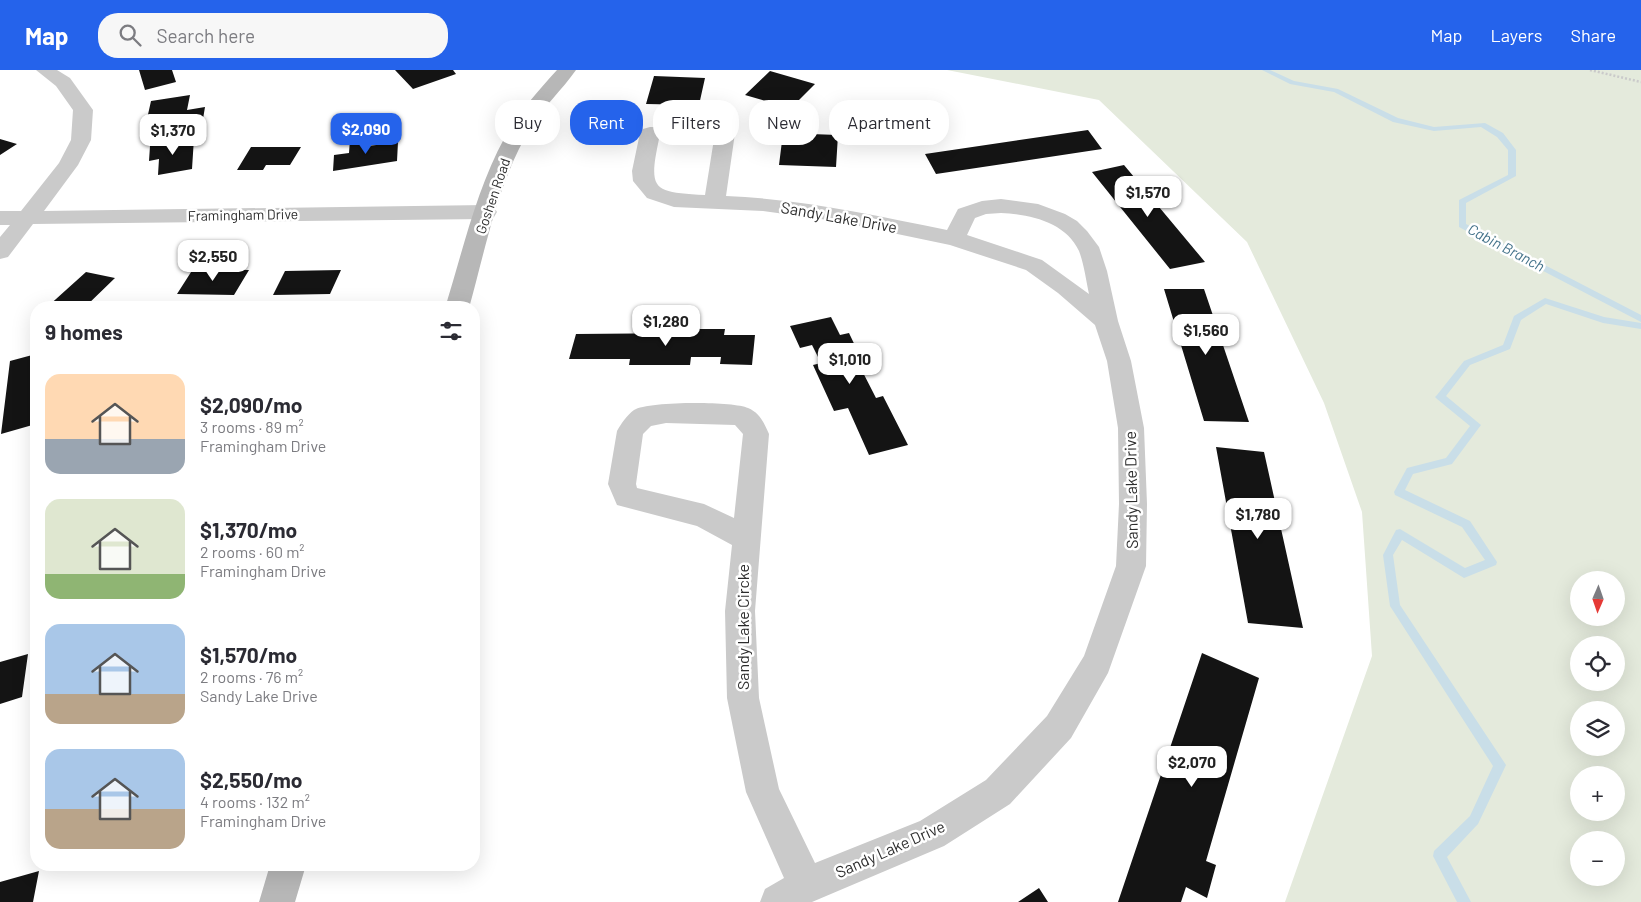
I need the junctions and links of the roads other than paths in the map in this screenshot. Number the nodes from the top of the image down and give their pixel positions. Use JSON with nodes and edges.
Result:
{"nodes":[{"id":1,"x":45,"y":70,"type":"edge"},
{"id":2,"x":567,"y":70,"type":"edge"},
{"id":3,"x":715,"y":202,"type":"junction"},
{"id":4,"x":486,"y":212,"type":"junction"},
{"id":5,"x":26,"y":217,"type":"junction"},
{"id":6,"x":0,"y":218,"type":"edge"},
{"id":7,"x":954,"y":239,"type":"junction"},
{"id":8,"x":0,"y":252,"type":"edge"},
{"id":9,"x":459,"y":301,"type":"edge"},
{"id":10,"x":1106,"y":321,"type":"junction"},
{"id":11,"x":745,"y":538,"type":"junction"},
{"id":12,"x":286,"y":871,"type":"edge"},
{"id":13,"x":806,"y":885,"type":"junction"},
{"id":14,"x":276,"y":902,"type":"edge"},
{"id":15,"x":778,"y":902,"type":"edge"}],
"edges":[{"from":1,"to":5,"type":"street"},
{"from":2,"to":4,"type":"street","name":"Goshen Road"},
{"from":3,"to":3,"type":"street","name":"Sandy Lake Drive"},
{"from":3,"to":7,"type":"street","name":"Sandy Lake Drive"},
{"from":4,"to":5,"type":"street","name":"Framingham Drive"},
{"from":4,"to":9,"type":"street","name":"Goshen Road"},
{"from":5,"to":6,"type":"street","name":"Framingham Drive"},
{"from":5,"to":8,"type":"street"},
{"from":7,"to":10,"type":"street","name":"Sandy Lake Drive"},
{"from":7,"to":10,"type":"street"},
{"from":10,"to":13,"type":"street","name":"Sandy Lake Drive"},
{"from":11,"to":11,"type":"street","name":"Sandy Lake Circke"},
{"from":11,"to":13,"type":"street","name":"Sandy Lake Circke"},
{"from":12,"to":14,"type":"street"},
{"from":13,"to":15,"type":"street","name":"Sandy Lake Drive"}]}
